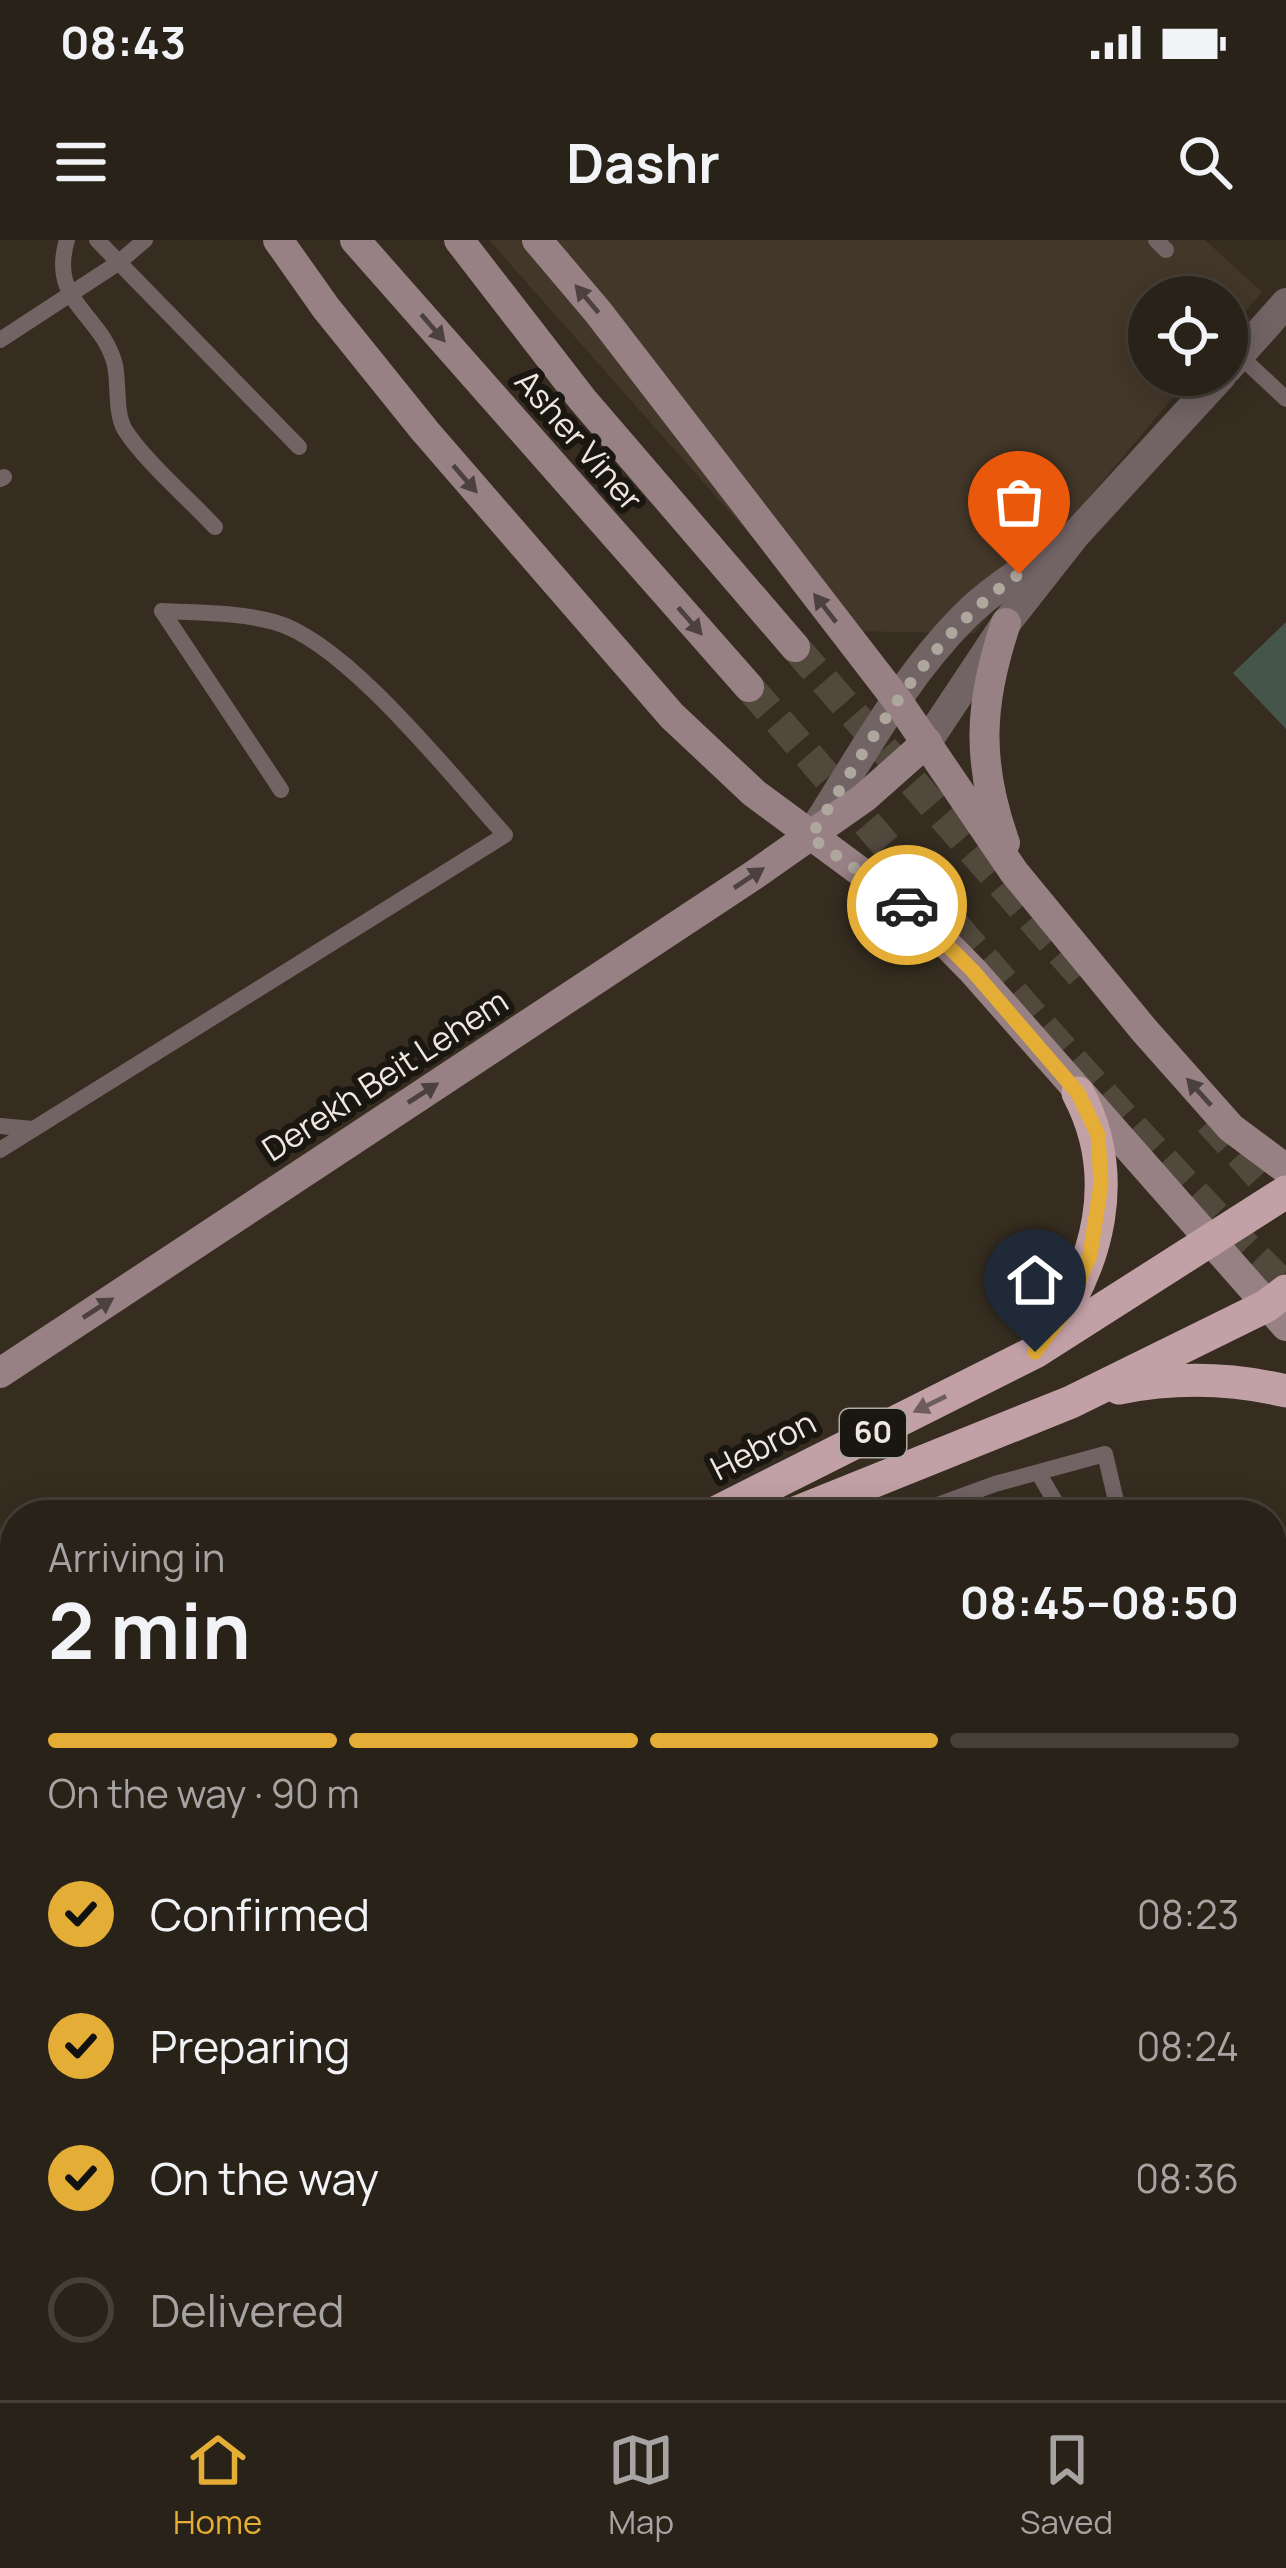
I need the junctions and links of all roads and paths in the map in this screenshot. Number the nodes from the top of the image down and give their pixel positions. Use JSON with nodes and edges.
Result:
{"nodes":[{"id":1,"x":67,"y":240,"type":"edge"},
{"id":2,"x":97,"y":240,"type":"edge"},
{"id":3,"x":145,"y":240,"type":"edge"},
{"id":4,"x":278,"y":240,"type":"edge"},
{"id":5,"x":356,"y":240,"type":"edge"},
{"id":6,"x":460,"y":240,"type":"edge"},
{"id":7,"x":537,"y":240,"type":"edge"},
{"id":8,"x":118,"y":263,"type":"junction"},
{"id":9,"x":70,"y":294,"type":"junction"},
{"id":10,"x":1286,"y":303,"type":"edge"},
{"id":11,"x":0,"y":340,"type":"edge"},
{"id":12,"x":1248,"y":346,"type":"edge"},
{"id":13,"x":1248,"y":377,"type":"edge"},
{"id":14,"x":1203,"y":396,"type":"edge"},
{"id":15,"x":1286,"y":399,"type":"edge"},
{"id":16,"x":299,"y":447,"type":"dead end"},
{"id":17,"x":215,"y":527,"type":"dead end"},
{"id":18,"x":1076,"y":533,"type":"junction"},
{"id":19,"x":1006,"y":622,"type":"junction"},
{"id":20,"x":795,"y":647,"type":"tunnel mouth"},
{"id":21,"x":749,"y":687,"type":"tunnel mouth"},
{"id":22,"x":897,"y":700,"type":"junction"},
{"id":23,"x":927,"y":742,"type":"junction"},
{"id":24,"x":281,"y":790,"type":"dead end"},
{"id":25,"x":810,"y":837,"type":"junction"},
{"id":26,"x":1014,"y":872,"type":"junction"},
{"id":27,"x":1078,"y":1093,"type":"junction"},
{"id":28,"x":0,"y":1126,"type":"edge"},
{"id":29,"x":34,"y":1129,"type":"junction"},
{"id":30,"x":0,"y":1150,"type":"edge"},
{"id":31,"x":1286,"y":1169,"type":"edge"},
{"id":32,"x":1286,"y":1192,"type":"edge"},
{"id":33,"x":1209,"y":1241,"type":"junction"},
{"id":34,"x":1279,"y":1308,"type":"edge"},
{"id":35,"x":1035,"y":1352,"type":"junction"},
{"id":36,"x":0,"y":1372,"type":"edge"},
{"id":37,"x":1286,"y":1391,"type":"edge"},
{"id":38,"x":1071,"y":1402,"type":"junction"},
{"id":39,"x":1040,"y":1474,"type":"junction"},
{"id":40,"x":741,"y":1500,"type":"edge"},
{"id":41,"x":827,"y":1500,"type":"edge"},
{"id":42,"x":951,"y":1500,"type":"edge"},
{"id":43,"x":1055,"y":1500,"type":"edge"},
{"id":44,"x":1117,"y":1500,"type":"edge"}],
"edges":[{"from":1,"to":9,"type":"lane"},
{"from":2,"to":8,"type":"lane"},
{"from":3,"to":8,"type":"lane"},
{"from":4,"to":25,"type":"main road","one_way":true},
{"from":5,"to":21,"type":"main road","name":"Asher Viner","one_way":true},
{"from":6,"to":20,"type":"main road","name":"Asher Viner"},
{"from":22,"to":7,"type":"main road","one_way":true},
{"from":8,"to":9,"type":"lane"},
{"from":8,"to":16,"type":"lane"},
{"from":9,"to":11,"type":"lane"},
{"from":9,"to":17,"type":"lane"},
{"from":10,"to":12,"type":"street","name":"Derekh Beit Lehem"},
{"from":13,"to":15,"type":"lane"},
{"from":14,"to":18,"type":"street","name":"Derekh Beit Lehem"},
{"from":18,"to":19,"type":"street","name":"Derekh Beit Lehem"},
{"from":18,"to":22,"type":"street","name":"Derekh Beit Lehem"},
{"from":19,"to":23,"type":"street","name":"Derekh Beit Lehem"},
{"from":19,"to":26,"type":"main road"},
{"from":22,"to":23,"type":"main road"},
{"from":22,"to":25,"type":"street","name":"Derekh Beit Lehem"},
{"from":23,"to":25,"type":"main road","name":"Derekh Beit Lehem"},
{"from":23,"to":26,"type":"main road"},
{"from":24,"to":29,"type":"lane"},
{"from":25,"to":27,"type":"main road"},
{"from":36,"to":25,"type":"main road","name":"Derekh Beit Lehem","one_way":true},
{"from":31,"to":26,"type":"main road","one_way":true},
{"from":27,"to":33,"type":"main road"},
{"from":27,"to":35,"type":"highway"},
{"from":28,"to":29,"type":"lane"},
{"from":29,"to":30,"type":"lane"},
{"from":32,"to":33,"type":"highway","name":"Hebron","number":"60"},
{"from":33,"to":34,"type":"main road"},
{"from":33,"to":35,"type":"highway","name":"Hebron","number":"60"},
{"from":34,"to":38,"type":"highway","number":"60"},
{"from":35,"to":40,"type":"highway","name":"Hebron","number":"60","one_way":true},
{"from":37,"to":38,"type":"highway"},
{"from":38,"to":41,"type":"highway","number":"60"},
{"from":39,"to":42,"type":"lane"},
{"from":39,"to":43,"type":"lane"},
{"from":39,"to":44,"type":"lane"}]}
